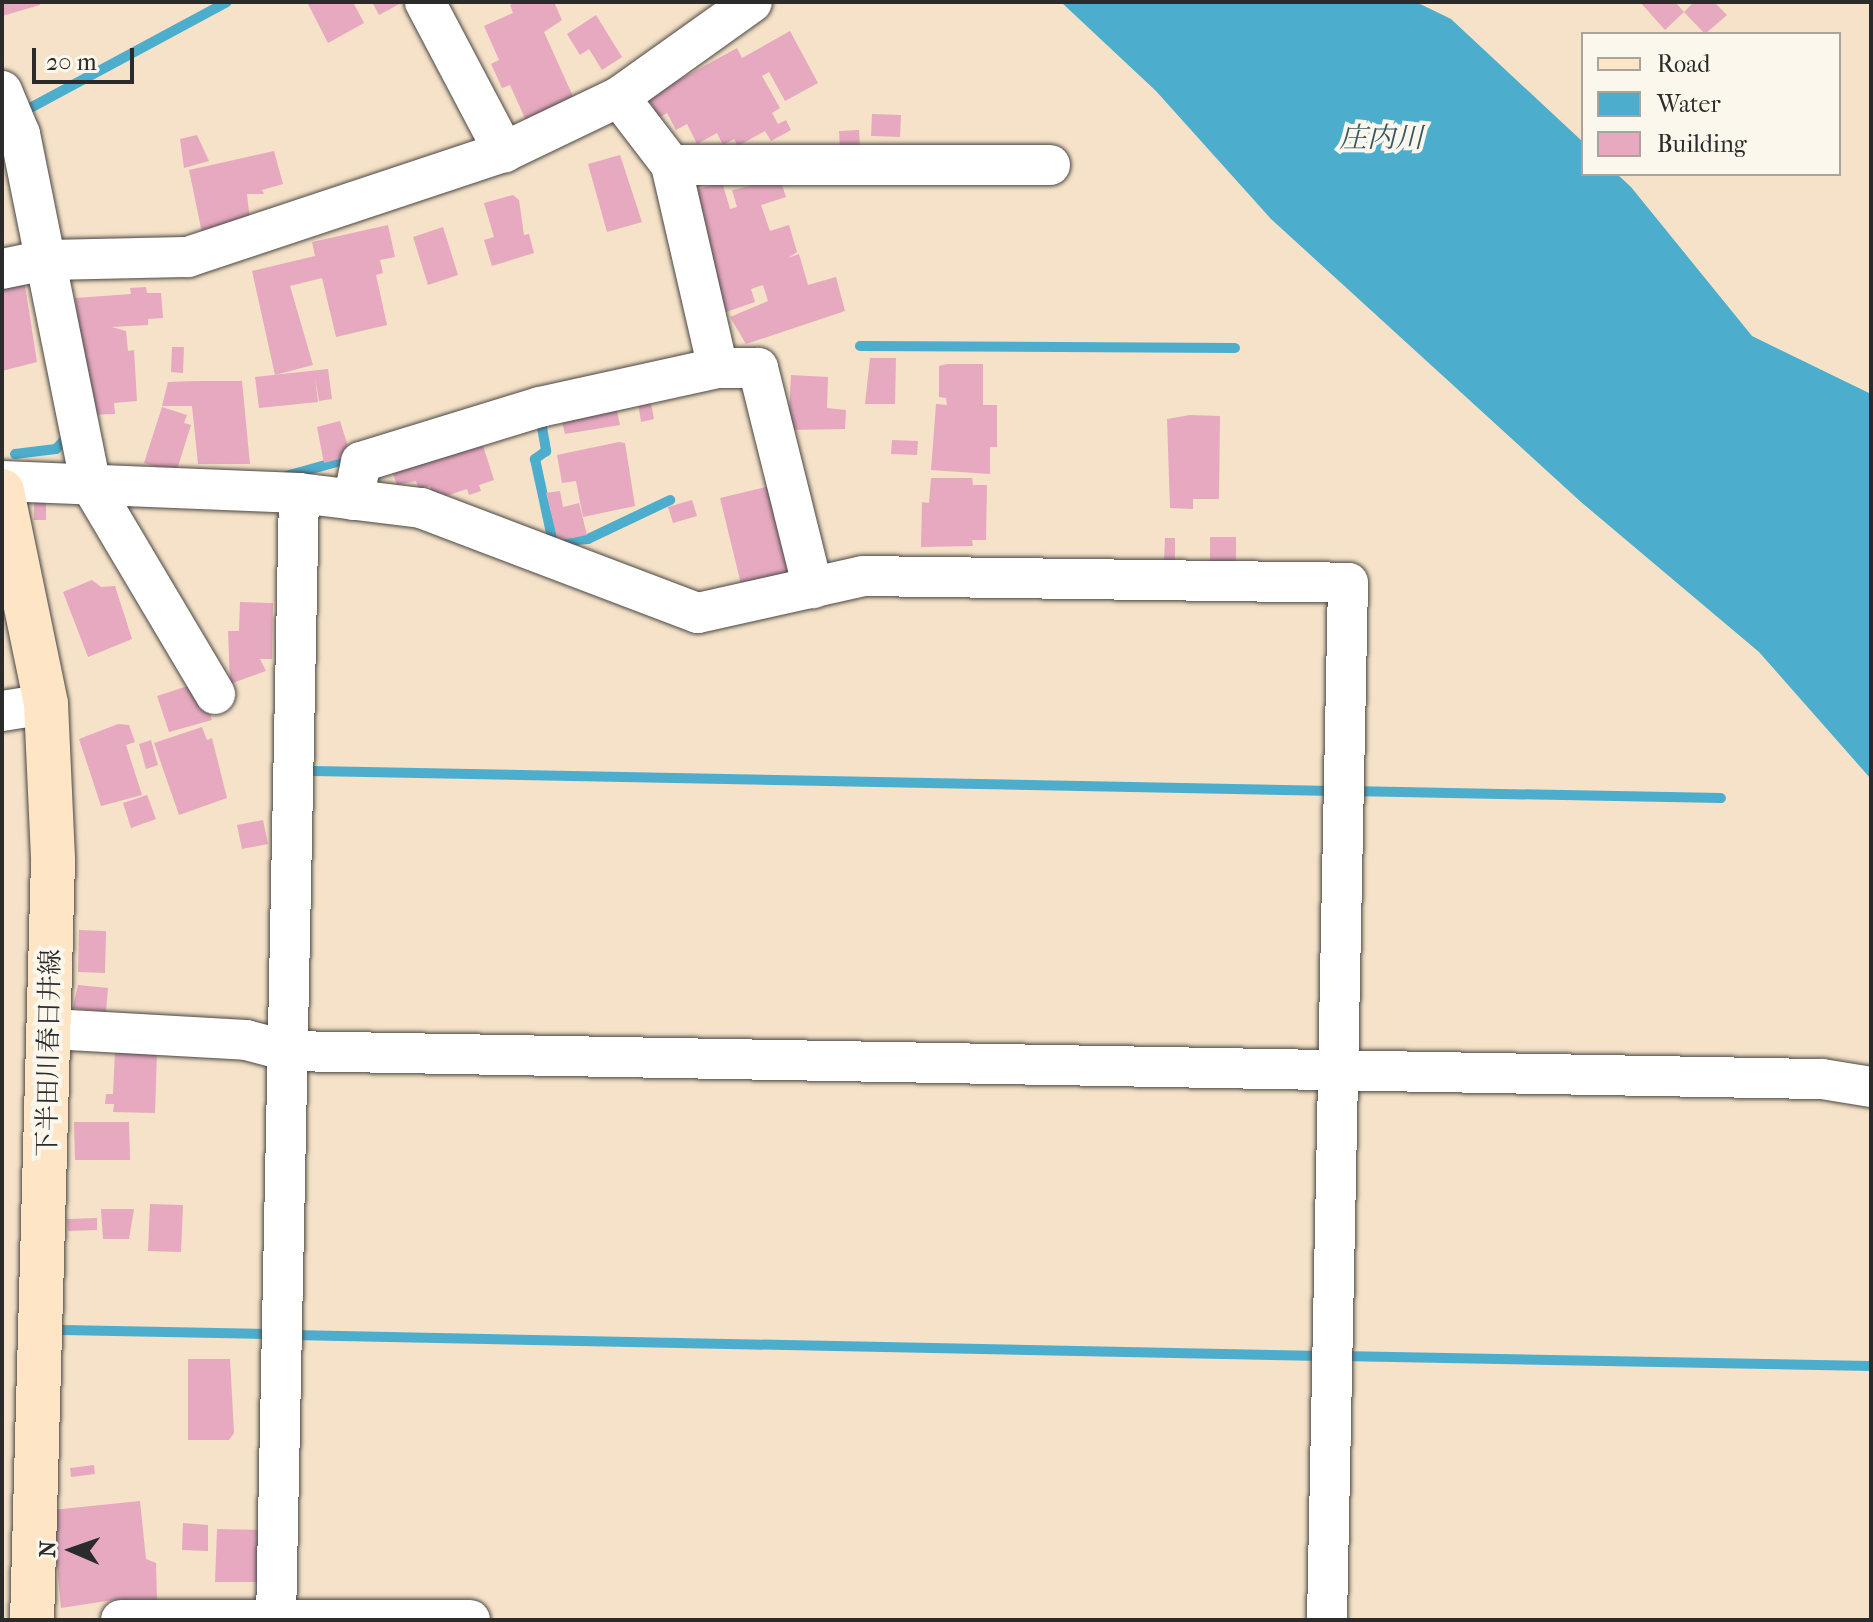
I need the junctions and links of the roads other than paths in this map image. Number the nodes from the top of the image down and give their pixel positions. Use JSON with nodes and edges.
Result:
{"nodes":[{"id":1,"x":425,"y":2,"type":"edge"},
{"id":2,"x":752,"y":2,"type":"edge"},
{"id":3,"x":2,"y":91,"type":"edge"},
{"id":4,"x":619,"y":97,"type":"junction"},
{"id":5,"x":504,"y":152,"type":"junction"},
{"id":6,"x":671,"y":165,"type":"junction"},
{"id":7,"x":1050,"y":165,"type":"dead end"},
{"id":8,"x":46,"y":260,"type":"junction"},
{"id":9,"x":2,"y":269,"type":"edge"},
{"id":10,"x":718,"y":368,"type":"junction"},
{"id":11,"x":2,"y":481,"type":"edge"},
{"id":12,"x":91,"y":485,"type":"junction"},
{"id":13,"x":2,"y":491,"type":"edge"},
{"id":14,"x":299,"y":493,"type":"junction"},
{"id":15,"x":353,"y":500,"type":"junction"},
{"id":16,"x":813,"y":588,"type":"junction"},
{"id":17,"x":215,"y":694,"type":"dead end"},
{"id":18,"x":46,"y":704,"type":"junction"},
{"id":19,"x":2,"y":711,"type":"edge"},
{"id":20,"x":51,"y":1029,"type":"junction"},
{"id":21,"x":288,"y":1051,"type":"junction"},
{"id":22,"x":1337,"y":1072,"type":"junction"},
{"id":23,"x":1871,"y":1087,"type":"edge"},
{"id":24,"x":276,"y":1618,"type":"edge"},
{"id":25,"x":32,"y":1620,"type":"edge"},
{"id":26,"x":121,"y":1620,"type":"edge"},
{"id":27,"x":470,"y":1620,"type":"edge"},
{"id":28,"x":1327,"y":1620,"type":"edge"}],
"edges":[{"from":1,"to":5,"type":"street"},
{"from":2,"to":4,"type":"street"},
{"from":3,"to":8,"type":"street"},
{"from":4,"to":5,"type":"street"},
{"from":4,"to":6,"type":"street"},
{"from":5,"to":8,"type":"street"},
{"from":6,"to":7,"type":"street"},
{"from":6,"to":10,"type":"street"},
{"from":8,"to":9,"type":"street"},
{"from":8,"to":12,"type":"street"},
{"from":10,"to":15,"type":"street"},
{"from":10,"to":16,"type":"street"},
{"from":11,"to":12,"type":"street"},
{"from":12,"to":14,"type":"street"},
{"from":12,"to":17,"type":"street"},
{"from":13,"to":18,"type":"main road","name":"下半田川春日井線"},
{"from":14,"to":15,"type":"street"},
{"from":14,"to":21,"type":"street"},
{"from":15,"to":16,"type":"street"},
{"from":16,"to":22,"type":"street"},
{"from":18,"to":19,"type":"street"},
{"from":18,"to":20,"type":"main road","name":"下半田川春日井線"},
{"from":20,"to":21,"type":"street"},
{"from":20,"to":25,"type":"main road","name":"下半田川春日井線"},
{"from":21,"to":22,"type":"street"},
{"from":21,"to":24,"type":"street"},
{"from":22,"to":23,"type":"street"},
{"from":22,"to":28,"type":"street"},
{"from":24,"to":26,"type":"street"},
{"from":24,"to":27,"type":"street"}]}
